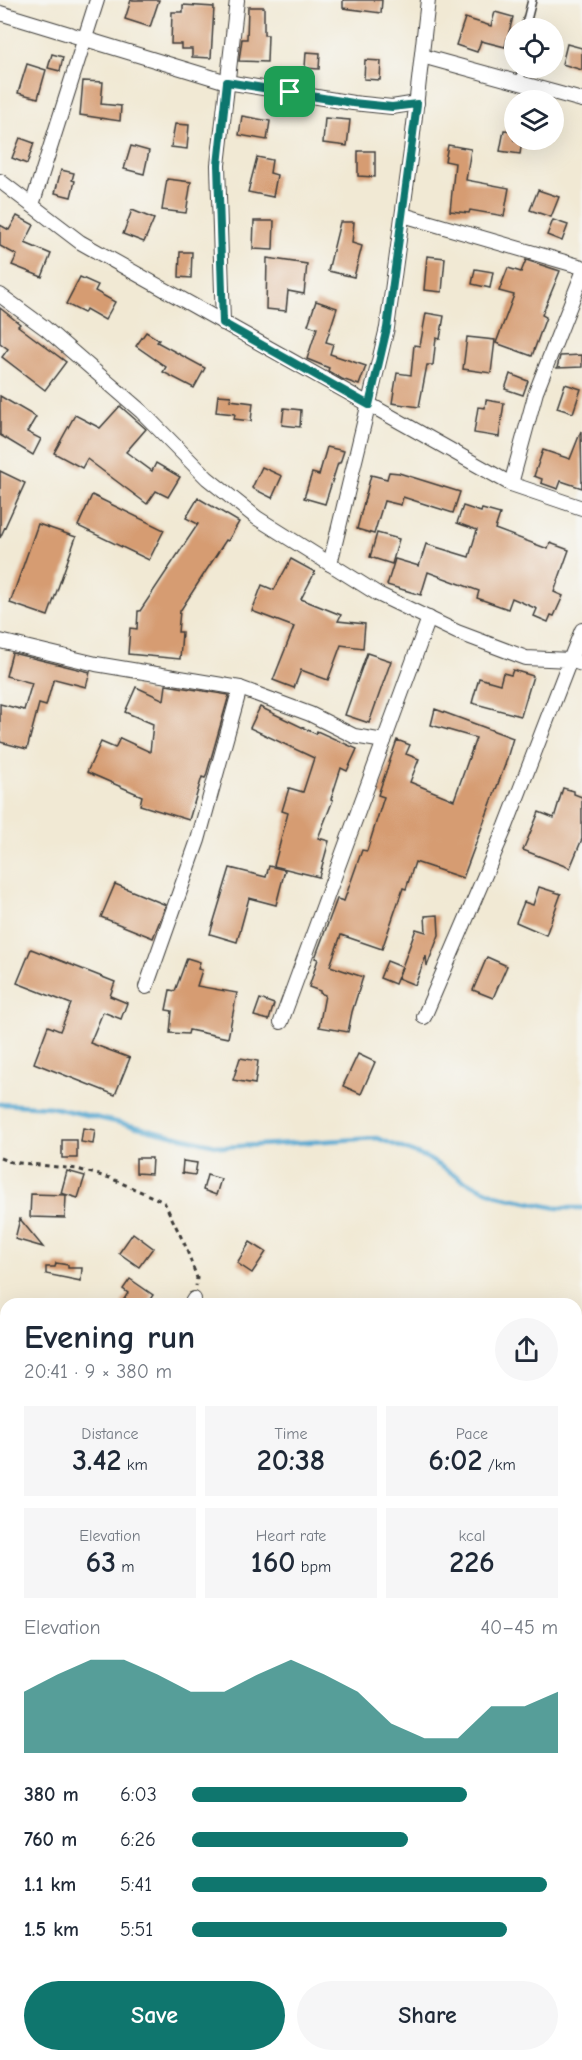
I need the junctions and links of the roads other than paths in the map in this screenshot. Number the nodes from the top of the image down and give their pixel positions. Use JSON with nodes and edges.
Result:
{"nodes":[{"id":1,"x":97,"y":0,"type":"edge"},
{"id":2,"x":237,"y":0,"type":"edge"},
{"id":3,"x":428,"y":0,"type":"edge"},
{"id":4,"x":532,"y":0,"type":"edge"},
{"id":5,"x":0,"y":13,"type":"edge"},
{"id":6,"x":528,"y":18,"type":"edge"},
{"id":7,"x":85,"y":39,"type":"junction"},
{"id":8,"x":422,"y":56,"type":"junction"},
{"id":9,"x":521,"y":78,"type":"edge"},
{"id":10,"x":227,"y":82,"type":"junction"},
{"id":11,"x":521,"y":83,"type":"junction"},
{"id":12,"x":582,"y":100,"type":"edge"},
{"id":13,"x":417,"y":104,"type":"junction"},
{"id":14,"x":0,"y":181,"type":"edge"},
{"id":15,"x":32,"y":205,"type":"junction"},
{"id":16,"x":403,"y":214,"type":"junction"},
{"id":17,"x":582,"y":267,"type":"edge"},
{"id":18,"x":582,"y":275,"type":"edge"},
{"id":19,"x":0,"y":295,"type":"edge"},
{"id":20,"x":223,"y":323,"type":"junction"},
{"id":21,"x":369,"y":405,"type":"junction"},
{"id":22,"x":511,"y":484,"type":"junction"},
{"id":23,"x":582,"y":508,"type":"edge"},
{"id":24,"x":330,"y":564,"type":"junction"},
{"id":25,"x":429,"y":618,"type":"junction"},
{"id":26,"x":582,"y":630,"type":"edge"},
{"id":27,"x":0,"y":642,"type":"edge"},
{"id":28,"x":576,"y":662,"type":"edge"},
{"id":29,"x":240,"y":688,"type":"junction"},
{"id":30,"x":384,"y":741,"type":"junction"},
{"id":31,"x":146,"y":987,"type":"dead end"},
{"id":32,"x":424,"y":1017,"type":"dead end"},
{"id":33,"x":281,"y":1022,"type":"dead end"}],
"edges":[{"from":1,"to":7,"type":"street"},
{"from":2,"to":10,"type":"street"},
{"from":3,"to":8,"type":"street"},
{"from":4,"to":6,"type":"lane"},
{"from":5,"to":7,"type":"street"},
{"from":7,"to":10,"type":"street"},
{"from":7,"to":15,"type":"street"},
{"from":8,"to":11,"type":"street"},
{"from":8,"to":13,"type":"street"},
{"from":9,"to":11,"type":"lane"},
{"from":10,"to":13,"type":"street"},
{"from":10,"to":20,"type":"street"},
{"from":11,"to":12,"type":"street"},
{"from":13,"to":16,"type":"street"},
{"from":14,"to":15,"type":"street"},
{"from":15,"to":20,"type":"street"},
{"from":16,"to":17,"type":"street"},
{"from":16,"to":21,"type":"street"},
{"from":18,"to":22,"type":"street"},
{"from":19,"to":24,"type":"street"},
{"from":20,"to":21,"type":"street"},
{"from":21,"to":22,"type":"street"},
{"from":21,"to":24,"type":"street"},
{"from":22,"to":23,"type":"street"},
{"from":24,"to":25,"type":"street"},
{"from":25,"to":28,"type":"street"},
{"from":25,"to":30,"type":"street"},
{"from":26,"to":28,"type":"street"},
{"from":27,"to":29,"type":"street"},
{"from":28,"to":32,"type":"street"},
{"from":29,"to":30,"type":"street"},
{"from":29,"to":31,"type":"street"},
{"from":30,"to":33,"type":"street"}]}
